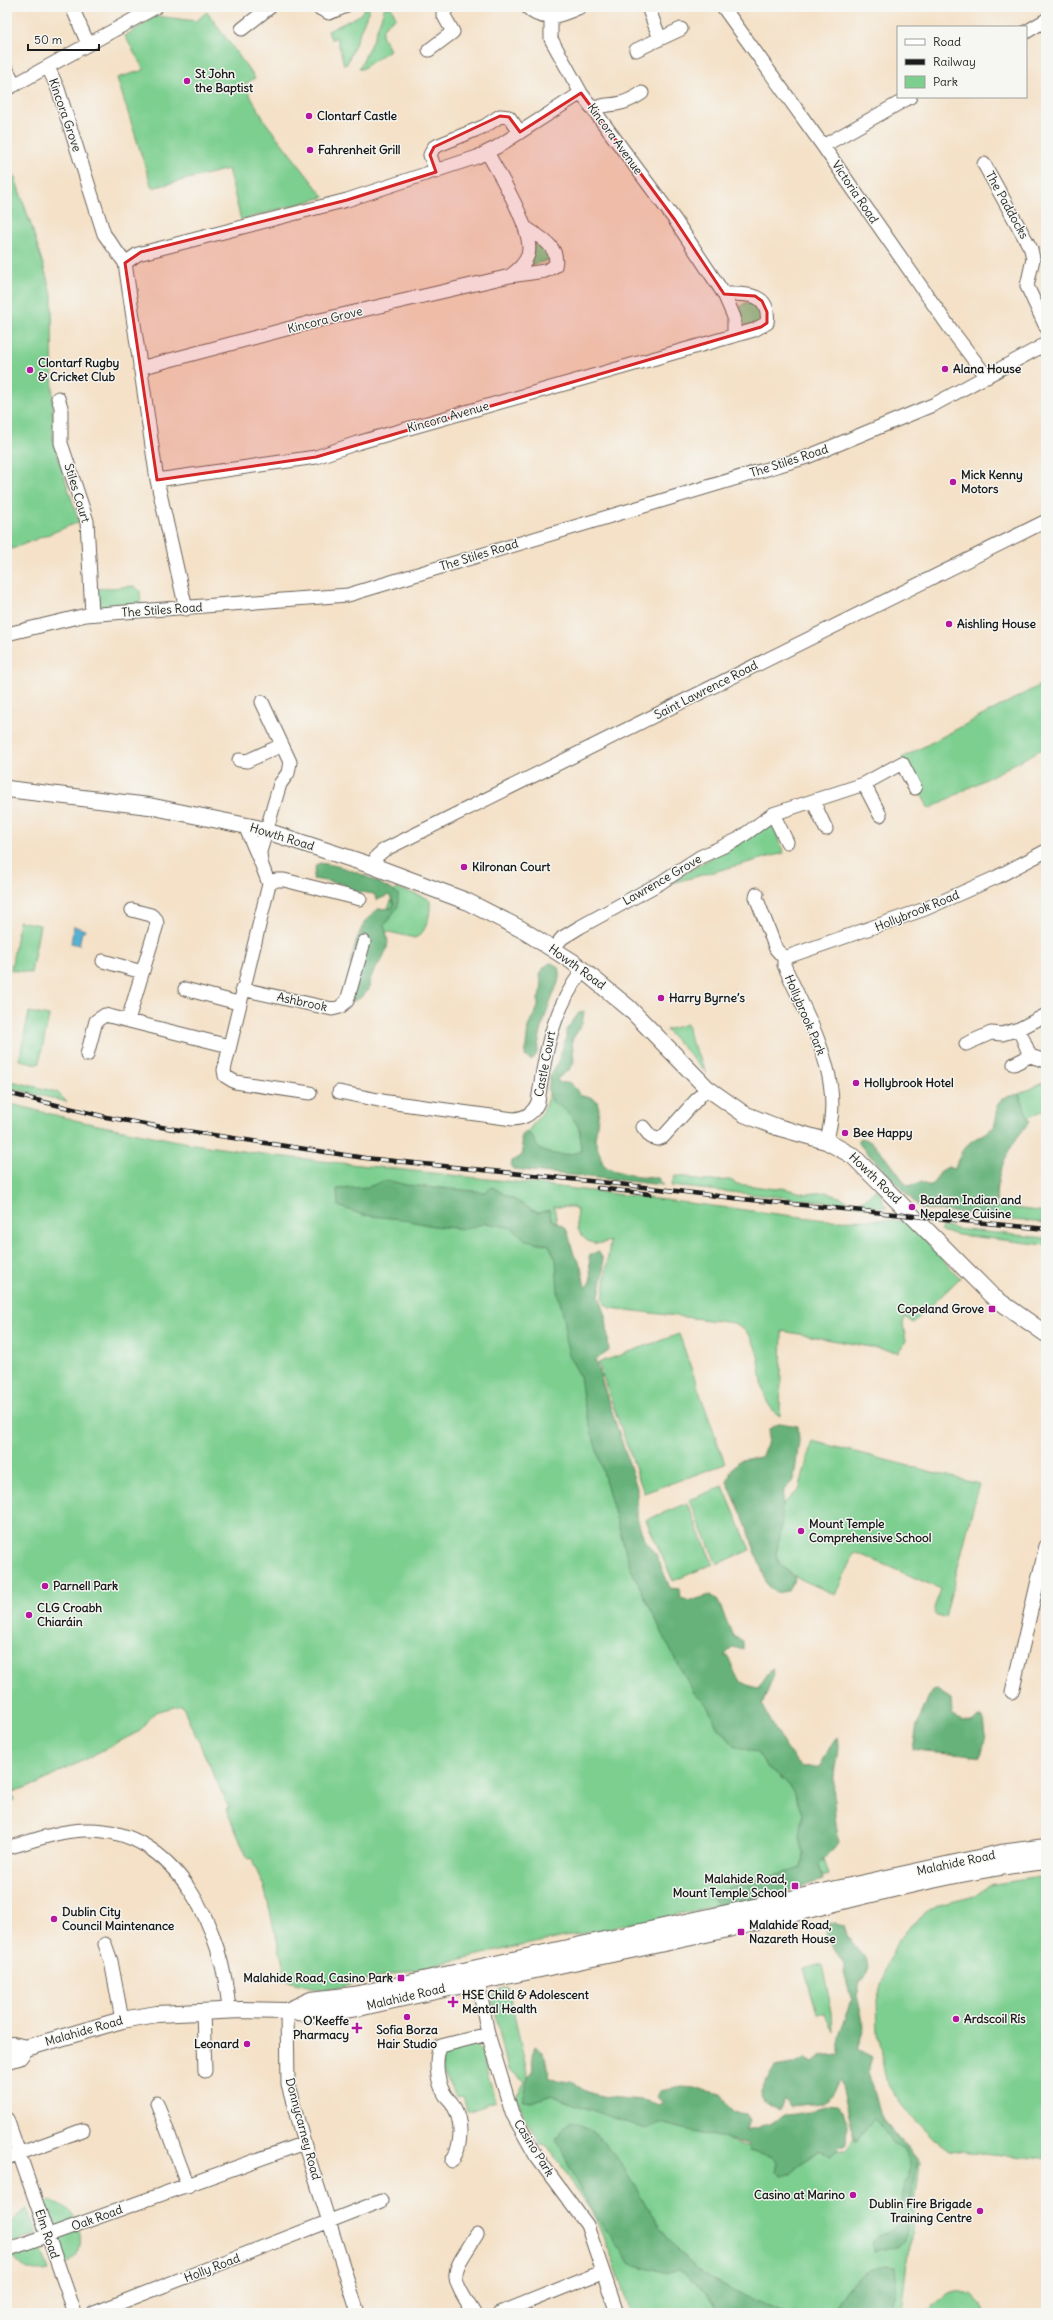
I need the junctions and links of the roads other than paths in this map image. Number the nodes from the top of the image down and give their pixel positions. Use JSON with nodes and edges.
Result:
{"nodes":[{"id":1,"x":72,"y":7,"type":"edge"},
{"id":2,"x":156,"y":7,"type":"edge"},
{"id":3,"x":270,"y":7,"type":"edge"},
{"id":4,"x":317,"y":7,"type":"edge"},
{"id":5,"x":344,"y":7,"type":"edge"},
{"id":6,"x":448,"y":7,"type":"edge"},
{"id":7,"x":527,"y":7,"type":"edge"},
{"id":8,"x":580,"y":7,"type":"edge"},
{"id":9,"x":648,"y":7,"type":"edge"},
{"id":10,"x":723,"y":7,"type":"edge"},
{"id":11,"x":551,"y":17,"type":"junction"},
{"id":12,"x":1046,"y":20,"type":"edge"},
{"id":13,"x":242,"y":29,"type":"dead end"},
{"id":14,"x":681,"y":29,"type":"dead end"},
{"id":15,"x":1027,"y":31,"type":"edge"},
{"id":16,"x":660,"y":39,"type":"junction"},
{"id":17,"x":88,"y":44,"type":"junction"},
{"id":18,"x":429,"y":50,"type":"dead end"},
{"id":19,"x":636,"y":50,"type":"dead end"},
{"id":20,"x":48,"y":67,"type":"junction"},
{"id":21,"x":7,"y":70,"type":"edge"},
{"id":22,"x":11,"y":87,"type":"edge"},
{"id":23,"x":581,"y":93,"type":"junction"},
{"id":24,"x":642,"y":93,"type":"dead end"},
{"id":25,"x":908,"y":98,"type":"edge"},
{"id":26,"x":593,"y":109,"type":"junction"},
{"id":27,"x":520,"y":132,"type":"junction"},
{"id":28,"x":823,"y":146,"type":"junction"},
{"id":29,"x":487,"y":152,"type":"junction"},
{"id":30,"x":984,"y":164,"type":"dead end"},
{"id":31,"x":436,"y":172,"type":"junction"},
{"id":32,"x":526,"y":228,"type":"junction"},
{"id":33,"x":125,"y":263,"type":"junction"},
{"id":34,"x":510,"y":276,"type":"junction"},
{"id":35,"x":724,"y":294,"type":"junction"},
{"id":36,"x":1046,"y":327,"type":"edge"},
{"id":37,"x":734,"y":334,"type":"junction"},
{"id":38,"x":1046,"y":344,"type":"edge"},
{"id":39,"x":140,"y":368,"type":"junction"},
{"id":40,"x":987,"y":377,"type":"junction"},
{"id":41,"x":58,"y":398,"type":"dead end"},
{"id":42,"x":157,"y":480,"type":"junction"},
{"id":43,"x":1046,"y":521,"type":"edge"},
{"id":44,"x":186,"y":609,"type":"junction"},
{"id":45,"x":92,"y":614,"type":"junction"},
{"id":46,"x":7,"y":634,"type":"edge"},
{"id":47,"x":262,"y":702,"type":"dead end"},
{"id":48,"x":282,"y":745,"type":"junction"},
{"id":49,"x":238,"y":760,"type":"dead end"},
{"id":50,"x":864,"y":784,"type":"junction"},
{"id":51,"x":915,"y":788,"type":"dead end"},
{"id":52,"x":7,"y":789,"type":"edge"},
{"id":53,"x":813,"y":801,"type":"junction"},
{"id":54,"x":773,"y":814,"type":"junction"},
{"id":55,"x":880,"y":815,"type":"dead end"},
{"id":56,"x":246,"y":826,"type":"junction"},
{"id":57,"x":826,"y":829,"type":"dead end"},
{"id":58,"x":267,"y":832,"type":"junction"},
{"id":59,"x":787,"y":842,"type":"dead end"},
{"id":60,"x":1046,"y":851,"type":"edge"},
{"id":61,"x":261,"y":863,"type":"junction"},
{"id":62,"x":373,"y":866,"type":"junction"},
{"id":63,"x":269,"y":884,"type":"junction"},
{"id":64,"x":757,"y":894,"type":"dead end"},
{"id":65,"x":360,"y":899,"type":"dead end"},
{"id":66,"x":132,"y":910,"type":"dead end"},
{"id":67,"x":364,"y":942,"type":"dead end"},
{"id":68,"x":553,"y":949,"type":"junction"},
{"id":69,"x":784,"y":958,"type":"junction"},
{"id":70,"x":102,"y":961,"type":"dead end"},
{"id":71,"x":583,"y":970,"type":"junction"},
{"id":72,"x":142,"y":972,"type":"junction"},
{"id":73,"x":185,"y":989,"type":"dead end"},
{"id":74,"x":242,"y":989,"type":"junction"},
{"id":75,"x":238,"y":1003,"type":"junction"},
{"id":76,"x":1046,"y":1015,"type":"edge"},
{"id":77,"x":128,"y":1020,"type":"junction"},
{"id":78,"x":1019,"y":1029,"type":"junction"},
{"id":79,"x":966,"y":1044,"type":"dead end"},
{"id":80,"x":228,"y":1046,"type":"junction"},
{"id":81,"x":87,"y":1055,"type":"dead end"},
{"id":82,"x":1030,"y":1056,"type":"junction"},
{"id":83,"x":1046,"y":1061,"type":"edge"},
{"id":84,"x":1014,"y":1064,"type":"dead end"},
{"id":85,"x":707,"y":1088,"type":"junction"},
{"id":86,"x":340,"y":1092,"type":"dead end"},
{"id":87,"x":310,"y":1093,"type":"dead end"},
{"id":88,"x":643,"y":1127,"type":"dead end"},
{"id":89,"x":826,"y":1141,"type":"junction"},
{"id":90,"x":1046,"y":1334,"type":"edge"},
{"id":91,"x":1046,"y":1546,"type":"edge"},
{"id":92,"x":1012,"y":1692,"type":"dead end"},
{"id":93,"x":7,"y":1848,"type":"edge"},
{"id":94,"x":1040,"y":1855,"type":"edge"},
{"id":95,"x":105,"y":1944,"type":"dead end"},
{"id":96,"x":476,"y":1975,"type":"junction"},
{"id":97,"x":229,"y":2011,"type":"junction"},
{"id":98,"x":287,"y":2011,"type":"junction"},
{"id":99,"x":203,"y":2012,"type":"junction"},
{"id":100,"x":122,"y":2020,"type":"junction"},
{"id":101,"x":488,"y":2034,"type":"junction"},
{"id":102,"x":7,"y":2046,"type":"edge"},
{"id":103,"x":26,"y":2048,"type":"junction"},
{"id":104,"x":7,"y":2060,"type":"edge"},
{"id":105,"x":205,"y":2071,"type":"dead end"},
{"id":106,"x":157,"y":2103,"type":"dead end"},
{"id":107,"x":7,"y":2119,"type":"edge"},
{"id":108,"x":83,"y":2130,"type":"dead end"},
{"id":109,"x":304,"y":2143,"type":"junction"},
{"id":110,"x":13,"y":2156,"type":"edge"},
{"id":111,"x":452,"y":2161,"type":"dead end"},
{"id":112,"x":188,"y":2186,"type":"junction"},
{"id":113,"x":381,"y":2201,"type":"dead end"},
{"id":114,"x":330,"y":2221,"type":"junction"},
{"id":115,"x":477,"y":2234,"type":"dead end"},
{"id":116,"x":47,"y":2236,"type":"junction"},
{"id":117,"x":7,"y":2250,"type":"edge"},
{"id":118,"x":602,"y":2272,"type":"junction"},
{"id":119,"x":354,"y":2312,"type":"edge"},
{"id":120,"x":75,"y":2313,"type":"edge"},
{"id":121,"x":94,"y":2313,"type":"edge"},
{"id":122,"x":474,"y":2313,"type":"edge"},
{"id":123,"x":500,"y":2313,"type":"edge"},
{"id":124,"x":617,"y":2313,"type":"edge"}],
"edges":[{"from":1,"to":17,"type":"street"},
{"from":2,"to":17,"type":"street"},
{"from":3,"to":13,"type":"street"},
{"from":4,"to":5,"type":"street"},
{"from":6,"to":18,"type":"street"},
{"from":7,"to":11,"type":"street"},
{"from":8,"to":11,"type":"street"},
{"from":9,"to":16,"type":"street"},
{"from":10,"to":28,"type":"street","name":"Victoria Road"},
{"from":11,"to":23,"type":"street","name":"Kincora Avenue"},
{"from":12,"to":15,"type":"street"},
{"from":14,"to":16,"type":"street"},
{"from":16,"to":19,"type":"street"},
{"from":17,"to":20,"type":"street"},
{"from":20,"to":22,"type":"street"},
{"from":20,"to":33,"type":"street","name":"Kincora Grove"},
{"from":21,"to":22,"type":"street"},
{"from":23,"to":26,"type":"street","name":"Kincora Avenue"},
{"from":23,"to":27,"type":"street"},
{"from":24,"to":26,"type":"street"},
{"from":25,"to":28,"type":"street"},
{"from":26,"to":35,"type":"street","name":"Kincora Avenue"},
{"from":27,"to":29,"type":"street"},
{"from":27,"to":31,"type":"street"},
{"from":28,"to":40,"type":"street","name":"Victoria Road"},
{"from":29,"to":31,"type":"street"},
{"from":29,"to":32,"type":"street","name":"Kincora Grove"},
{"from":30,"to":36,"type":"street","name":"The Paddocks"},
{"from":31,"to":33,"type":"street"},
{"from":32,"to":34,"type":"street","name":"Kincora Grove"},
{"from":32,"to":34,"type":"street","name":"Kincora Grove"},
{"from":33,"to":39,"type":"street","name":"Kincora Grove"},
{"from":34,"to":39,"type":"street","name":"Kincora Grove"},
{"from":35,"to":37,"type":"street","name":"Kincora Avenue"},
{"from":35,"to":37,"type":"street","name":"Kincora Avenue"},
{"from":37,"to":42,"type":"street","name":"Kincora Avenue"},
{"from":38,"to":40,"type":"street","name":"The Stiles Road"},
{"from":39,"to":42,"type":"street","name":"Kincora Grove"},
{"from":40,"to":44,"type":"street","name":"The Stiles Road"},
{"from":41,"to":45,"type":"street","name":"Stiles Court"},
{"from":42,"to":44,"type":"street","name":"Kincora Grove"},
{"from":43,"to":62,"type":"street","name":"Saint Lawrence Road"},
{"from":44,"to":45,"type":"street","name":"The Stiles Road"},
{"from":45,"to":46,"type":"street","name":"The Stiles Road"},
{"from":47,"to":48,"type":"street"},
{"from":48,"to":49,"type":"street"},
{"from":48,"to":58,"type":"street"},
{"from":50,"to":51,"type":"street","name":"Lawrence Grove"},
{"from":50,"to":53,"type":"street","name":"Lawrence Grove"},
{"from":50,"to":55,"type":"street"},
{"from":52,"to":56,"type":"main road","name":"Howth Road"},
{"from":53,"to":54,"type":"street","name":"Lawrence Grove"},
{"from":53,"to":57,"type":"street"},
{"from":54,"to":59,"type":"street"},
{"from":54,"to":68,"type":"street","name":"Lawrence Grove"},
{"from":56,"to":58,"type":"main road","name":"Howth Road"},
{"from":56,"to":61,"type":"street"},
{"from":58,"to":61,"type":"street"},
{"from":58,"to":62,"type":"main road","name":"Howth Road"},
{"from":60,"to":69,"type":"street","name":"Hollybrook Road"},
{"from":61,"to":63,"type":"street"},
{"from":62,"to":68,"type":"main road","name":"Howth Road"},
{"from":63,"to":65,"type":"street"},
{"from":63,"to":74,"type":"street"},
{"from":64,"to":69,"type":"street","name":"Hollybrook Park"},
{"from":66,"to":72,"type":"street"},
{"from":67,"to":74,"type":"street","name":"Ashbrook"},
{"from":68,"to":71,"type":"main road","name":"Howth Road"},
{"from":69,"to":89,"type":"street","name":"Hollybrook Park"},
{"from":70,"to":72,"type":"street"},
{"from":71,"to":85,"type":"main road","name":"Howth Road"},
{"from":71,"to":86,"type":"street","name":"Castle Court"},
{"from":72,"to":77,"type":"street"},
{"from":73,"to":75,"type":"street"},
{"from":74,"to":75,"type":"street"},
{"from":75,"to":80,"type":"street"},
{"from":76,"to":78,"type":"street"},
{"from":77,"to":80,"type":"street"},
{"from":77,"to":81,"type":"street"},
{"from":78,"to":79,"type":"street"},
{"from":78,"to":82,"type":"street"},
{"from":80,"to":87,"type":"street"},
{"from":82,"to":83,"type":"street"},
{"from":82,"to":84,"type":"street"},
{"from":85,"to":88,"type":"street"},
{"from":85,"to":89,"type":"main road","name":"Howth Road"},
{"from":89,"to":90,"type":"main road","name":"Howth Road"},
{"from":91,"to":92,"type":"street"},
{"from":93,"to":97,"type":"street"},
{"from":94,"to":96,"type":"main road","name":"Malahide Road"},
{"from":95,"to":100,"type":"street"},
{"from":96,"to":98,"type":"main road","name":"Malahide Road"},
{"from":96,"to":101,"type":"street","name":"Casino Park"},
{"from":97,"to":98,"type":"main road","name":"Malahide Road"},
{"from":97,"to":99,"type":"main road","name":"Malahide Road"},
{"from":98,"to":109,"type":"street","name":"Donnycarney Road"},
{"from":99,"to":100,"type":"main road","name":"Malahide Road"},
{"from":99,"to":105,"type":"street"},
{"from":100,"to":103,"type":"main road","name":"Malahide Road"},
{"from":101,"to":111,"type":"street"},
{"from":101,"to":118,"type":"street","name":"Casino Park"},
{"from":102,"to":103,"type":"main road","name":"Malahide Road"},
{"from":103,"to":104,"type":"main road","name":"Malahide Road"},
{"from":106,"to":112,"type":"street"},
{"from":107,"to":110,"type":"street","name":"Elm Road"},
{"from":108,"to":110,"type":"street"},
{"from":109,"to":112,"type":"street","name":"Oak Road"},
{"from":109,"to":114,"type":"street","name":"Donnycarney Road"},
{"from":110,"to":116,"type":"street","name":"Elm Road"},
{"from":112,"to":116,"type":"street","name":"Oak Road"},
{"from":113,"to":114,"type":"street"},
{"from":114,"to":119,"type":"street","name":"Donnycarney Road"},
{"from":114,"to":121,"type":"street","name":"Holly Road"},
{"from":115,"to":122,"type":"street"},
{"from":116,"to":117,"type":"street","name":"Oak Road"},
{"from":116,"to":120,"type":"street","name":"Elm Road"},
{"from":118,"to":123,"type":"street"},
{"from":118,"to":124,"type":"street","name":"Casino Park"}]}
